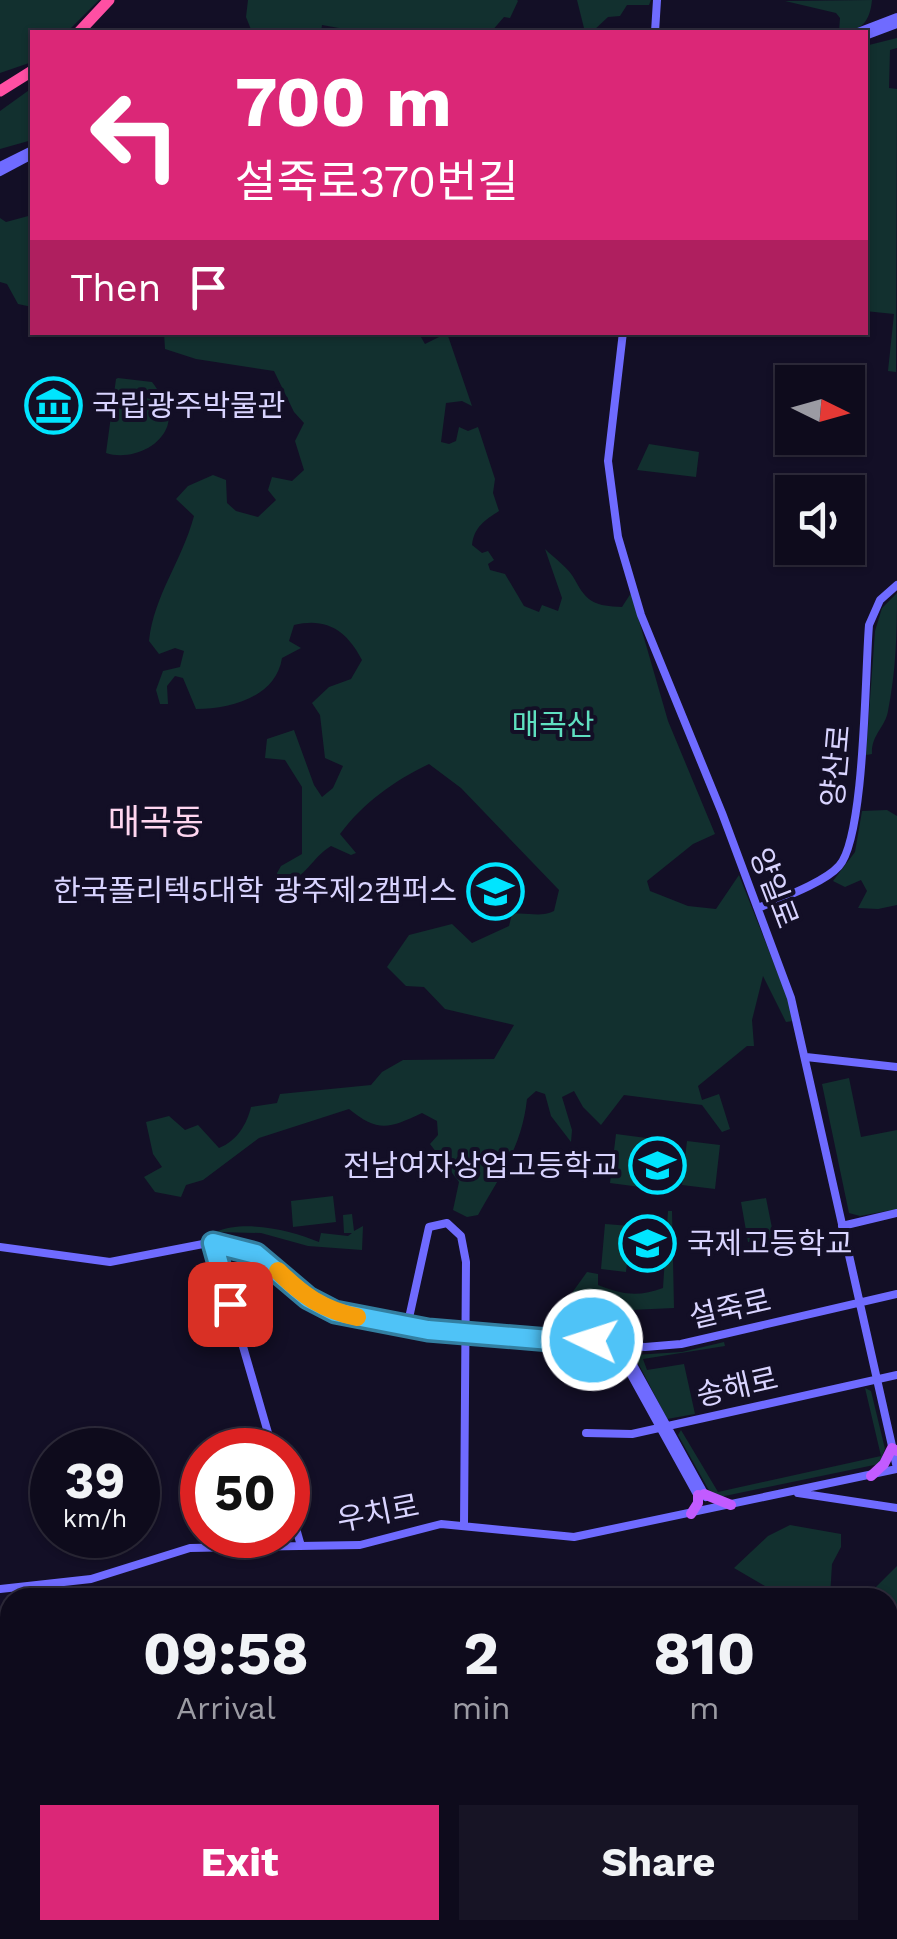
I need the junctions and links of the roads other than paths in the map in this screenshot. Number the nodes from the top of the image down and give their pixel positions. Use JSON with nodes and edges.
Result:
{"nodes":[{"id":1,"x":112,"y":0,"type":"edge"},
{"id":2,"x":658,"y":0,"type":"edge"},
{"id":3,"x":897,"y":20,"type":"edge"},
{"id":4,"x":82,"y":30,"type":"edge"},
{"id":5,"x":89,"y":30,"type":"edge"},
{"id":6,"x":654,"y":30,"type":"edge"},
{"id":7,"x":864,"y":30,"type":"edge"},
{"id":8,"x":868,"y":34,"type":"edge"},
{"id":9,"x":30,"y":72,"type":"edge"},
{"id":10,"x":30,"y":79,"type":"edge"},
{"id":11,"x":0,"y":91,"type":"edge"},
{"id":12,"x":0,"y":99,"type":"edge"},
{"id":13,"x":30,"y":152,"type":"edge"},
{"id":14,"x":30,"y":153,"type":"edge"},
{"id":15,"x":0,"y":166,"type":"edge"},
{"id":16,"x":623,"y":335,"type":"edge"},
{"id":17,"x":897,"y":585,"type":"edge"},
{"id":18,"x":758,"y":908,"type":"junction"},
{"id":19,"x":806,"y":1057,"type":"junction"},
{"id":20,"x":897,"y":1067,"type":"edge"},
{"id":21,"x":897,"y":1213,"type":"edge"},
{"id":22,"x":842,"y":1226,"type":"junction"},
{"id":23,"x":213,"y":1243,"type":"junction"},
{"id":24,"x":0,"y":1247,"type":"edge"},
{"id":25,"x":856,"y":1286,"type":"junction"},
{"id":26,"x":897,"y":1294,"type":"edge"},
{"id":27,"x":876,"y":1299,"type":"junction"},
{"id":28,"x":860,"y":1303,"type":"junction"},
{"id":29,"x":844,"y":1307,"type":"junction"},
{"id":30,"x":864,"y":1318,"type":"junction"},
{"id":31,"x":407,"y":1327,"type":"junction"},
{"id":32,"x":465,"y":1333,"type":"junction"},
{"id":33,"x":588,"y":1340,"type":"junction"},
{"id":34,"x":617,"y":1342,"type":"junction"},
{"id":35,"x":642,"y":1344,"type":"junction"},
{"id":36,"x":630,"y":1369,"type":"junction"},
{"id":37,"x":897,"y":1375,"type":"edge"},
{"id":38,"x":876,"y":1380,"type":"junction"},
{"id":39,"x":267,"y":1428,"type":"edge"},
{"id":40,"x":663,"y":1428,"type":"junction"},
{"id":41,"x":586,"y":1433,"type":"dead end"},
{"id":42,"x":894,"y":1450,"type":"edge"},
{"id":43,"x":897,"y":1469,"type":"edge"},
{"id":44,"x":871,"y":1476,"type":"junction"},
{"id":45,"x":849,"y":1480,"type":"junction"},
{"id":46,"x":790,"y":1492,"type":"junction"},
{"id":47,"x":701,"y":1494,"type":"junction"},
{"id":48,"x":853,"y":1500,"type":"junction"},
{"id":49,"x":731,"y":1505,"type":"junction"},
{"id":50,"x":897,"y":1508,"type":"edge"},
{"id":51,"x":710,"y":1510,"type":"junction"},
{"id":52,"x":692,"y":1514,"type":"junction"},
{"id":53,"x":464,"y":1524,"type":"junction"},
{"id":54,"x":310,"y":1546,"type":"edge"},
{"id":55,"x":180,"y":1551,"type":"edge"},
{"id":56,"x":43,"y":1588,"type":"edge"}],
"edges":[{"from":1,"to":4,"type":"highway"},
{"from":1,"to":5,"type":"highway"},
{"from":2,"to":6,"type":"main road"},
{"from":3,"to":7,"type":"main road"},
{"from":3,"to":8,"type":"main road"},
{"from":9,"to":11,"type":"highway"},
{"from":10,"to":12,"type":"highway"},
{"from":13,"to":15,"type":"main road"},
{"from":14,"to":15,"type":"main road"},
{"from":16,"to":18,"type":"main road","name":"양일로"},
{"from":17,"to":18,"type":"main road","name":"양산로"},
{"from":18,"to":19,"type":"main road","name":"양일로"},
{"from":19,"to":20,"type":"main road"},
{"from":19,"to":22,"type":"main road","name":"양일로"},
{"from":21,"to":22,"type":"main road"},
{"from":22,"to":25,"type":"main road","name":"양일로"},
{"from":23,"to":24,"type":"main road","name":"설죽로"},
{"from":23,"to":31,"type":"main road","name":"설죽로"},
{"from":23,"to":39,"type":"main road"},
{"from":25,"to":27,"type":"main road"},
{"from":25,"to":28,"type":"main road","name":"양일로"},
{"from":25,"to":29,"type":"main road"},
{"from":26,"to":27,"type":"main road","name":"설죽로"},
{"from":27,"to":28,"type":"main road","name":"설죽로"},
{"from":27,"to":30,"type":"main road"},
{"from":28,"to":29,"type":"main road","name":"설죽로"},
{"from":28,"to":30,"type":"main road","name":"양일로"},
{"from":29,"to":30,"type":"main road"},
{"from":29,"to":35,"type":"main road","name":"설죽로"},
{"from":30,"to":38,"type":"main road","name":"양일로"},
{"from":31,"to":32,"type":"main road","name":"설죽로"},
{"from":31,"to":32,"type":"main road"},
{"from":32,"to":33,"type":"main road","name":"설죽로"},
{"from":32,"to":53,"type":"main road"},
{"from":33,"to":34,"type":"main road","name":"설죽로"},
{"from":33,"to":36,"type":"main road"},
{"from":34,"to":35,"type":"main road","name":"설죽로"},
{"from":34,"to":36,"type":"main road"},
{"from":35,"to":36,"type":"main road"},
{"from":36,"to":40,"type":"main road"},
{"from":37,"to":38,"type":"main road","name":"송해로"},
{"from":38,"to":40,"type":"main road","name":"송해로"},
{"from":38,"to":42,"type":"main road","name":"양일로"},
{"from":40,"to":41,"type":"main road","name":"송해로"},
{"from":40,"to":47,"type":"main road"},
{"from":42,"to":43,"type":"main road","name":"양일로"},
{"from":42,"to":44,"type":"main road"},
{"from":43,"to":44,"type":"main road","name":"우치로"},
{"from":44,"to":45,"type":"main road","name":"우치로"},
{"from":45,"to":46,"type":"main road","name":"우치로"},
{"from":45,"to":48,"type":"main road"},
{"from":46,"to":48,"type":"main road"},
{"from":46,"to":49,"type":"main road","name":"우치로"},
{"from":47,"to":49,"type":"main road"},
{"from":47,"to":51,"type":"main road"},
{"from":47,"to":52,"type":"main road"},
{"from":48,"to":50,"type":"main road"},
{"from":49,"to":51,"type":"main road","name":"우치로"},
{"from":51,"to":52,"type":"main road","name":"우치로"},
{"from":52,"to":53,"type":"main road","name":"우치로"},
{"from":53,"to":54,"type":"main road","name":"우치로"},
{"from":55,"to":56,"type":"main road","name":"우치로"}]}
